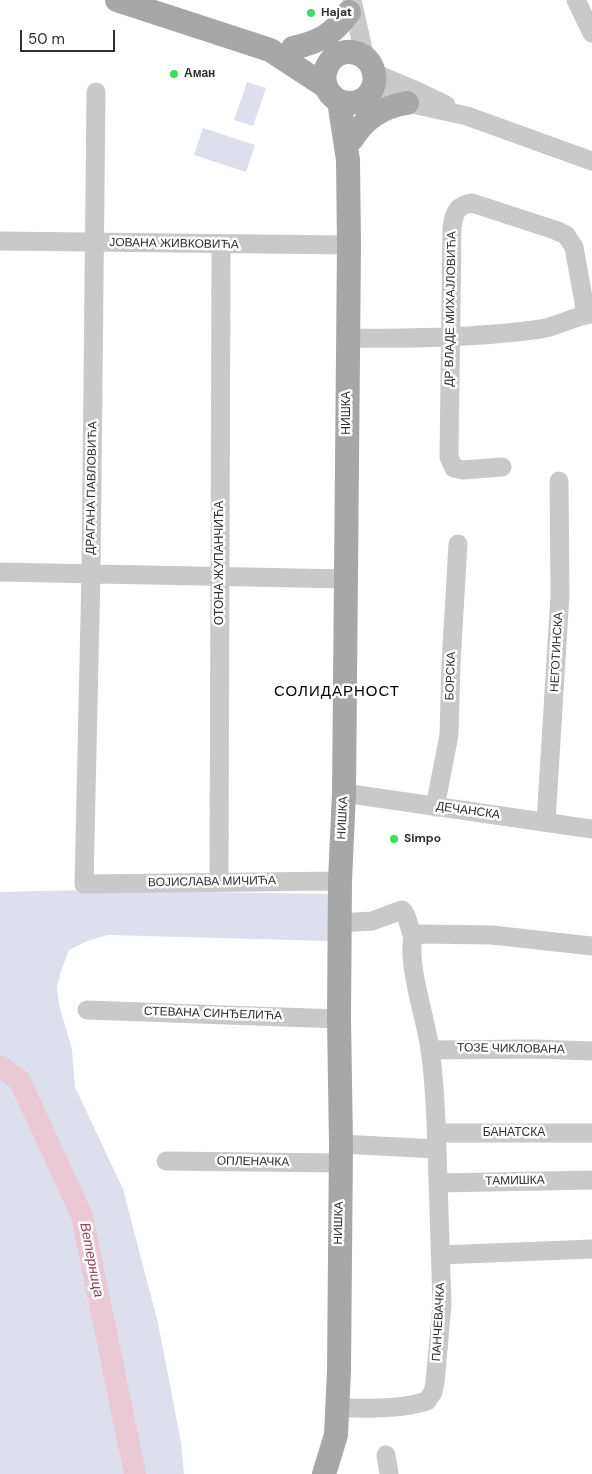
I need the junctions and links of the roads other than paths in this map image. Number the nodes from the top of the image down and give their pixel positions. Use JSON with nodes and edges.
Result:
{"nodes":[{"id":1,"x":116,"y":0,"type":"edge"},
{"id":2,"x":576,"y":0,"type":"edge"},
{"id":3,"x":351,"y":4,"type":"edge"},
{"id":4,"x":592,"y":33,"type":"edge"},
{"id":5,"x":281,"y":49,"type":"junction"},
{"id":6,"x":334,"y":58,"type":"junction"},
{"id":7,"x":369,"y":65,"type":"junction"},
{"id":8,"x":96,"y":92,"type":"dead end"},
{"id":9,"x":347,"y":96,"type":"junction"},
{"id":10,"x":407,"y":104,"type":"junction"},
{"id":11,"x":467,"y":116,"type":"junction"},
{"id":12,"x":350,"y":150,"type":"junction"},
{"id":13,"x":592,"y":161,"type":"edge"},
{"id":14,"x":0,"y":242,"type":"edge"},
{"id":15,"x":96,"y":243,"type":"junction"},
{"id":16,"x":221,"y":245,"type":"junction"},
{"id":17,"x":349,"y":245,"type":"junction"},
{"id":18,"x":589,"y":314,"type":"edge"},
{"id":19,"x":347,"y":338,"type":"junction"},
{"id":20,"x":450,"y":338,"type":"junction"},
{"id":21,"x":502,"y":467,"type":"dead end"},
{"id":22,"x":559,"y":481,"type":"dead end"},
{"id":23,"x":458,"y":544,"type":"dead end"},
{"id":24,"x":0,"y":572,"type":"edge"},
{"id":25,"x":91,"y":573,"type":"junction"},
{"id":26,"x":220,"y":577,"type":"junction"},
{"id":27,"x":346,"y":579,"type":"junction"},
{"id":28,"x":344,"y":793,"type":"junction"},
{"id":29,"x":435,"y":807,"type":"junction"},
{"id":30,"x":546,"y":822,"type":"junction"},
{"id":31,"x":592,"y":829,"type":"edge"},
{"id":32,"x":340,"y":881,"type":"junction"},
{"id":33,"x":219,"y":882,"type":"junction"},
{"id":34,"x":84,"y":884,"type":"joint"},
{"id":35,"x":339,"y":923,"type":"junction"},
{"id":36,"x":413,"y":936,"type":"junction"},
{"id":37,"x":592,"y":946,"type":"edge"},
{"id":38,"x":87,"y":1010,"type":"dead end"},
{"id":39,"x":339,"y":1019,"type":"junction"},
{"id":40,"x":430,"y":1050,"type":"junction"},
{"id":41,"x":592,"y":1051,"type":"edge"},
{"id":42,"x":592,"y":1133,"type":"edge"},
{"id":43,"x":436,"y":1141,"type":"junction"},
{"id":44,"x":341,"y":1154,"type":"junction"},
{"id":45,"x":166,"y":1161,"type":"dead end"},
{"id":46,"x":592,"y":1180,"type":"edge"},
{"id":47,"x":439,"y":1182,"type":"junction"},
{"id":48,"x":592,"y":1249,"type":"edge"},
{"id":49,"x":440,"y":1255,"type":"junction"},
{"id":50,"x":337,"y":1408,"type":"junction"},
{"id":51,"x":386,"y":1455,"type":"dead end"},
{"id":52,"x":324,"y":1474,"type":"edge"},
{"id":53,"x":389,"y":1474,"type":"edge"}],
"edges":[{"from":1,"to":5,"type":"main road"},
{"from":2,"to":4,"type":"street"},
{"from":3,"to":5,"type":"main road"},
{"from":3,"to":6,"type":"street"},
{"from":3,"to":7,"type":"street"},
{"from":5,"to":6,"type":"main road"},
{"from":5,"to":9,"type":"main road"},
{"from":6,"to":7,"type":"main road"},
{"from":6,"to":9,"type":"main road"},
{"from":7,"to":9,"type":"main road"},
{"from":7,"to":11,"type":"street"},
{"from":8,"to":15,"type":"street","name":"ДРАГАНА ПАВЛОВИЋА"},
{"from":9,"to":10,"type":"street"},
{"from":9,"to":12,"type":"main road","name":"НИШКА"},
{"from":10,"to":11,"type":"street"},
{"from":10,"to":12,"type":"main road"},
{"from":11,"to":13,"type":"street"},
{"from":12,"to":17,"type":"main road","name":"НИШКА"},
{"from":14,"to":15,"type":"street","name":"ЈОВАНА ЖИВКОВИЋА"},
{"from":15,"to":16,"type":"street","name":"ЈОВАНА ЖИВКОВИЋА"},
{"from":15,"to":25,"type":"street","name":"ДРАГАНА ПАВЛОВИЋА"},
{"from":16,"to":17,"type":"street","name":"ЈОВАНА ЖИВКОВИЋА"},
{"from":16,"to":26,"type":"street","name":"ОТОНА ЖУПАНЧИЋА"},
{"from":17,"to":19,"type":"main road","name":"НИШКА"},
{"from":18,"to":20,"type":"street"},
{"from":18,"to":20,"type":"street","name":"ДР ВЛАДЕ МИХАЈЛОВИЋА"},
{"from":19,"to":20,"type":"street"},
{"from":19,"to":27,"type":"main road","name":"НИШКА"},
{"from":20,"to":21,"type":"street","name":"ДР ВЛАДЕ МИХАЈЛОВИЋА"},
{"from":22,"to":30,"type":"street","name":"НЕГОТИНСКА"},
{"from":23,"to":29,"type":"street","name":"БОРСКА"},
{"from":24,"to":25,"type":"street"},
{"from":25,"to":26,"type":"street"},
{"from":25,"to":34,"type":"street","name":"ДРАГАНА ПАВЛОВИЋА"},
{"from":26,"to":27,"type":"street"},
{"from":26,"to":33,"type":"street","name":"ОТОНА ЖУПАНЧИЋА"},
{"from":27,"to":28,"type":"main road","name":"НИШКА"},
{"from":28,"to":29,"type":"street","name":"ДЕЧАНСКА"},
{"from":28,"to":32,"type":"main road","name":"НИШКА"},
{"from":29,"to":30,"type":"street","name":"ДЕЧАНСКА"},
{"from":30,"to":31,"type":"street","name":"ДЕЧАНСКА"},
{"from":32,"to":33,"type":"street","name":"ВОЈИСЛАВА МИЧИЋА"},
{"from":32,"to":35,"type":"main road","name":"НИШКА"},
{"from":33,"to":34,"type":"street","name":"ВОЈИСЛАВА МИЧИЋА"},
{"from":35,"to":36,"type":"street"},
{"from":35,"to":39,"type":"main road","name":"НИШКА"},
{"from":36,"to":37,"type":"street"},
{"from":36,"to":40,"type":"street","name":"ПАНЧЕВАЧКА"},
{"from":38,"to":39,"type":"street","name":"СТЕВАНА СИНЂЕЛИЋА"},
{"from":39,"to":44,"type":"main road","name":"НИШКА"},
{"from":40,"to":41,"type":"street","name":"ТОЗЕ ЧИКЛОВАНА"},
{"from":40,"to":43,"type":"street","name":"ПАНЧЕВАЧКА"},
{"from":42,"to":43,"type":"street","name":"БАНАТСКА"},
{"from":43,"to":44,"type":"street","name":"БАНАТСКА"},
{"from":43,"to":47,"type":"street","name":"ПАНЧЕВАЧКА"},
{"from":44,"to":45,"type":"street","name":"ОПЛЕНАЧКА"},
{"from":44,"to":50,"type":"main road","name":"НИШКА"},
{"from":46,"to":47,"type":"street","name":"ТАМИШКА"},
{"from":47,"to":49,"type":"street","name":"ПАНЧЕВАЧКА"},
{"from":48,"to":49,"type":"street"},
{"from":49,"to":50,"type":"street","name":"ПАНЧЕВАЧКА"},
{"from":50,"to":52,"type":"main road","name":"НИШКА"},
{"from":51,"to":53,"type":"street"}]}
